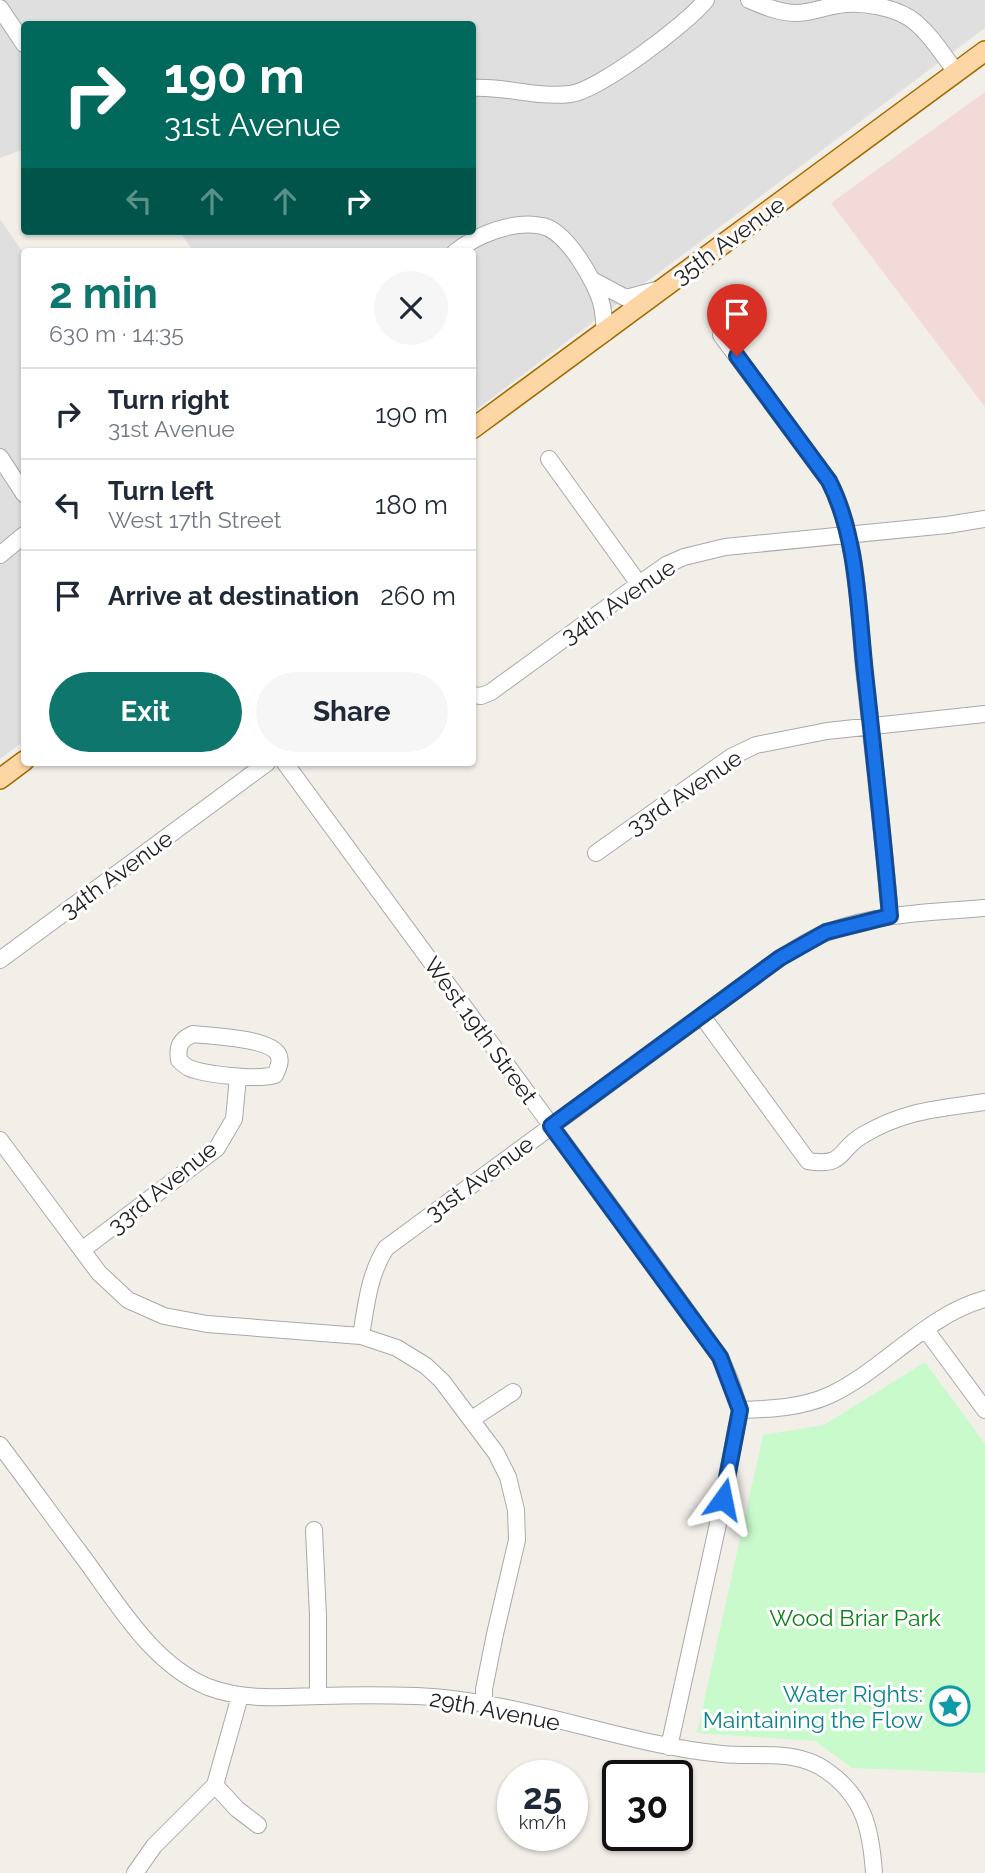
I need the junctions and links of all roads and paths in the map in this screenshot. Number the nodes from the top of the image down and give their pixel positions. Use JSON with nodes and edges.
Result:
{"nodes":[{"id":1,"x":706,"y":0,"type":"edge"},
{"id":2,"x":749,"y":0,"type":"edge"},
{"id":3,"x":0,"y":8,"type":"edge"},
{"id":4,"x":21,"y":40,"type":"edge"},
{"id":5,"x":985,"y":51,"type":"edge"},
{"id":6,"x":956,"y":72,"type":"junction"},
{"id":7,"x":476,"y":88,"type":"edge"},
{"id":8,"x":461,"y":248,"type":"edge"},
{"id":9,"x":594,"y":281,"type":"junction"},
{"id":10,"x":663,"y":288,"type":"junction"},
{"id":11,"x":605,"y":333,"type":"junction"},
{"id":12,"x":721,"y":335,"type":"dead end"},
{"id":13,"x":476,"y":426,"type":"edge"},
{"id":14,"x":0,"y":457,"type":"edge"},
{"id":15,"x":549,"y":459,"type":"dead end"},
{"id":16,"x":21,"y":489,"type":"edge"},
{"id":17,"x":985,"y":519,"type":"edge"},
{"id":18,"x":848,"y":534,"type":"junction"},
{"id":19,"x":21,"y":538,"type":"edge"},
{"id":20,"x":0,"y":555,"type":"edge"},
{"id":21,"x":639,"y":584,"type":"junction"},
{"id":22,"x":476,"y":694,"type":"edge"},
{"id":23,"x":985,"y":714,"type":"edge"},
{"id":24,"x":871,"y":728,"type":"junction"},
{"id":25,"x":21,"y":763,"type":"edge"},
{"id":26,"x":263,"y":766,"type":"edge"},
{"id":27,"x":287,"y":766,"type":"edge"},
{"id":28,"x":0,"y":779,"type":"edge"},
{"id":29,"x":596,"y":853,"type":"dead end"},
{"id":30,"x":985,"y":908,"type":"edge"},
{"id":31,"x":890,"y":916,"type":"junction"},
{"id":32,"x":0,"y":960,"type":"edge"},
{"id":33,"x":702,"y":1016,"type":"junction"},
{"id":34,"x":238,"y":1077,"type":"junction"},
{"id":35,"x":985,"y":1102,"type":"edge"},
{"id":36,"x":551,"y":1126,"type":"junction"},
{"id":37,"x":0,"y":1140,"type":"edge"},
{"id":38,"x":82,"y":1250,"type":"junction"},
{"id":39,"x":985,"y":1299,"type":"edge"},
{"id":40,"x":926,"y":1330,"type":"junction"},
{"id":41,"x":361,"y":1336,"type":"junction"},
{"id":42,"x":513,"y":1392,"type":"dead end"},
{"id":43,"x":740,"y":1410,"type":"junction"},
{"id":44,"x":985,"y":1410,"type":"edge"},
{"id":45,"x":472,"y":1419,"type":"junction"},
{"id":46,"x":0,"y":1445,"type":"edge"},
{"id":47,"x":314,"y":1530,"type":"dead end"},
{"id":48,"x":240,"y":1696,"type":"junction"},
{"id":49,"x":318,"y":1696,"type":"junction"},
{"id":50,"x":484,"y":1705,"type":"junction"},
{"id":51,"x":669,"y":1747,"type":"junction"},
{"id":52,"x":215,"y":1785,"type":"junction"},
{"id":53,"x":258,"y":1825,"type":"dead end"},
{"id":54,"x":135,"y":1873,"type":"edge"},
{"id":55,"x":874,"y":1873,"type":"edge"}],
"edges":[{"from":1,"to":7,"type":"street"},
{"from":2,"to":6,"type":"street"},
{"from":3,"to":4,"type":"street"},
{"from":5,"to":6,"type":"main road","name":"35th Avenue"},
{"from":6,"to":10,"type":"main road","name":"35th Avenue"},
{"from":8,"to":9,"type":"street"},
{"from":9,"to":10,"type":"street"},
{"from":9,"to":11,"type":"street"},
{"from":10,"to":11,"type":"main road","name":"35th Avenue"},
{"from":11,"to":13,"type":"main road","name":"35th Avenue"},
{"from":12,"to":18,"type":"street"},
{"from":14,"to":16,"type":"street"},
{"from":15,"to":21,"type":"street"},
{"from":17,"to":18,"type":"street","name":"34th Avenue"},
{"from":18,"to":21,"type":"street","name":"34th Avenue"},
{"from":18,"to":24,"type":"street"},
{"from":19,"to":20,"type":"street"},
{"from":21,"to":22,"type":"street","name":"34th Avenue"},
{"from":23,"to":24,"type":"street","name":"33rd Avenue"},
{"from":24,"to":29,"type":"street","name":"33rd Avenue"},
{"from":24,"to":31,"type":"street"},
{"from":25,"to":28,"type":"main road"},
{"from":26,"to":32,"type":"street","name":"34th Avenue"},
{"from":27,"to":36,"type":"street","name":"West 19th Street"},
{"from":30,"to":31,"type":"street","name":"31st Avenue"},
{"from":31,"to":33,"type":"street","name":"31st Avenue"},
{"from":33,"to":35,"type":"street"},
{"from":33,"to":36,"type":"street","name":"31st Avenue"},
{"from":34,"to":34,"type":"street"},
{"from":34,"to":38,"type":"street","name":"33rd Avenue"},
{"from":36,"to":41,"type":"street","name":"31st Avenue"},
{"from":36,"to":43,"type":"street","name":"West 19th Street"},
{"from":37,"to":38,"type":"street"},
{"from":38,"to":41,"type":"street"},
{"from":39,"to":40,"type":"street"},
{"from":40,"to":43,"type":"street"},
{"from":40,"to":44,"type":"street"},
{"from":41,"to":45,"type":"street"},
{"from":42,"to":45,"type":"street"},
{"from":43,"to":51,"type":"street"},
{"from":45,"to":50,"type":"street"},
{"from":46,"to":48,"type":"street","name":"29th Avenue"},
{"from":47,"to":49,"type":"street"},
{"from":48,"to":49,"type":"street","name":"29th Avenue"},
{"from":48,"to":52,"type":"street"},
{"from":49,"to":50,"type":"street","name":"29th Avenue"},
{"from":50,"to":51,"type":"street","name":"29th Avenue"},
{"from":51,"to":55,"type":"street"},
{"from":52,"to":53,"type":"street"},
{"from":52,"to":54,"type":"street"}]}
